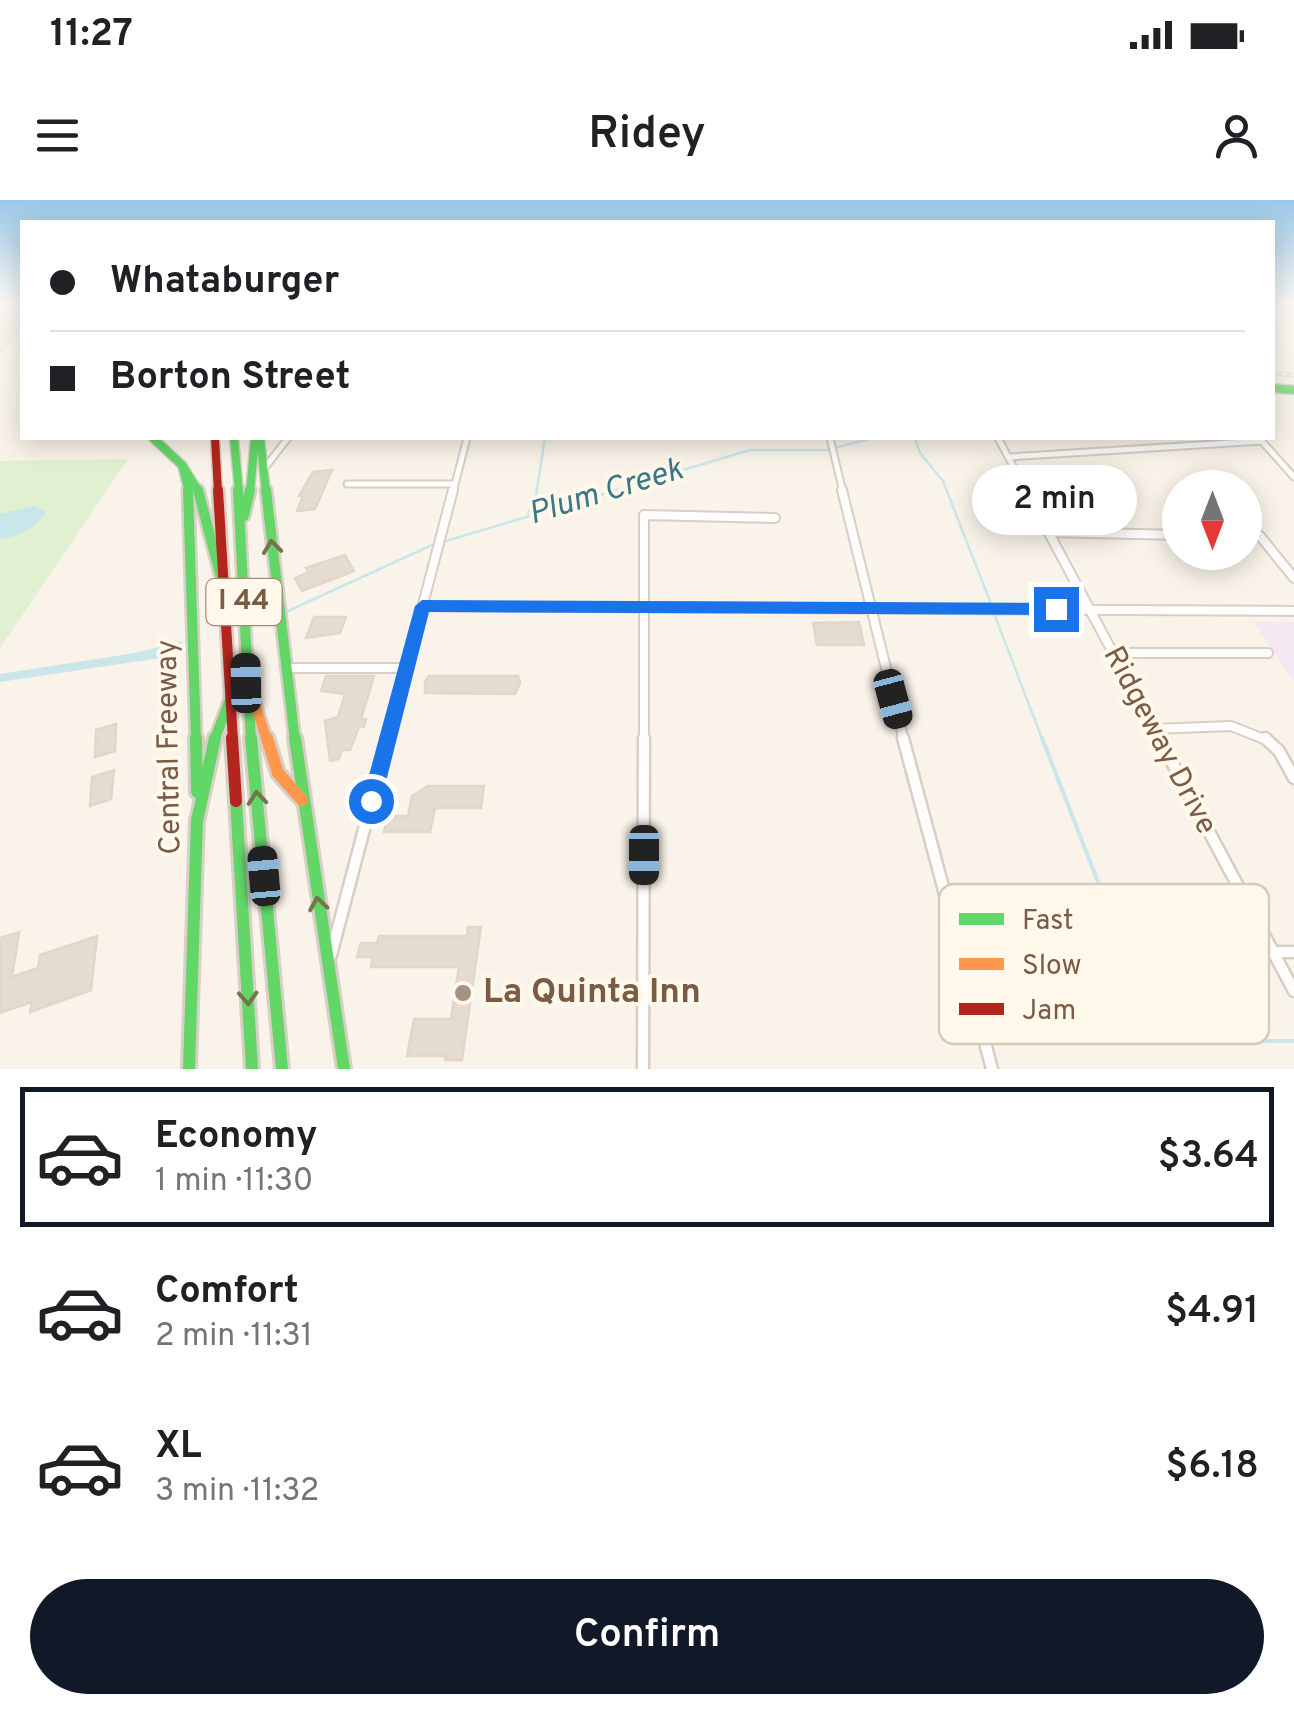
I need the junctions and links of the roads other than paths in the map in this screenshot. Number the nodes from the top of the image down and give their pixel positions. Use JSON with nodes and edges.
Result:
{"nodes":[{"id":1,"x":155,"y":440,"type":"edge"},
{"id":2,"x":215,"y":440,"type":"edge"},
{"id":3,"x":234,"y":440,"type":"edge"},
{"id":4,"x":258,"y":440,"type":"edge"},
{"id":5,"x":259,"y":440,"type":"edge"},
{"id":6,"x":287,"y":440,"type":"edge"},
{"id":7,"x":466,"y":440,"type":"edge"},
{"id":8,"x":830,"y":440,"type":"edge"},
{"id":9,"x":999,"y":440,"type":"edge"},
{"id":10,"x":1246,"y":440,"type":"edge"},
{"id":11,"x":1262,"y":440,"type":"edge"},
{"id":12,"x":280,"y":452,"type":"junction"},
{"id":13,"x":262,"y":453,"type":"junction"},
{"id":14,"x":1009,"y":456,"type":"junction"},
{"id":15,"x":182,"y":466,"type":"junction"},
{"id":16,"x":264,"y":469,"type":"junction"},
{"id":17,"x":1294,"y":477,"type":"edge"},
{"id":18,"x":347,"y":484,"type":"dead end"},
{"id":19,"x":455,"y":484,"type":"junction"},
{"id":20,"x":775,"y":518,"type":"dead end"},
{"id":21,"x":242,"y":521,"type":"junction"},
{"id":22,"x":1048,"y":532,"type":"junction"},
{"id":23,"x":1162,"y":535,"type":"edge"},
{"id":24,"x":1262,"y":538,"type":"edge"},
{"id":25,"x":1294,"y":578,"type":"edge"},
{"id":26,"x":222,"y":579,"type":"junction"},
{"id":27,"x":422,"y":606,"type":"junction"},
{"id":28,"x":645,"y":606,"type":"junction"},
{"id":29,"x":872,"y":608,"type":"junction"},
{"id":30,"x":1089,"y":610,"type":"junction"},
{"id":31,"x":1294,"y":610,"type":"edge"},
{"id":32,"x":1113,"y":653,"type":"junction"},
{"id":33,"x":1268,"y":653,"type":"dead end"},
{"id":34,"x":286,"y":668,"type":"junction"},
{"id":35,"x":406,"y":668,"type":"junction"},
{"id":36,"x":246,"y":683,"type":"junction"},
{"id":37,"x":232,"y":691,"type":"junction"},
{"id":38,"x":1152,"y":728,"type":"junction"},
{"id":39,"x":1294,"y":778,"type":"edge"},
{"id":40,"x":302,"y":800,"type":"junction"},
{"id":41,"x":197,"y":822,"type":"junction"},
{"id":42,"x":944,"y":884,"type":"edge"},
{"id":43,"x":1236,"y":884,"type":"edge"},
{"id":44,"x":1269,"y":945,"type":"edge"},
{"id":45,"x":1273,"y":952,"type":"junction"},
{"id":46,"x":1294,"y":952,"type":"edge"},
{"id":47,"x":328,"y":963,"type":"junction"},
{"id":48,"x":1294,"y":991,"type":"edge"},
{"id":49,"x":985,"y":1044,"type":"edge"},
{"id":50,"x":189,"y":1069,"type":"edge"},
{"id":51,"x":252,"y":1069,"type":"edge"},
{"id":52,"x":282,"y":1069,"type":"edge"},
{"id":53,"x":344,"y":1069,"type":"edge"},
{"id":54,"x":643,"y":1069,"type":"edge"},
{"id":55,"x":992,"y":1069,"type":"edge"}],
"edges":[{"from":1,"to":15,"type":"main road"},
{"from":2,"to":26,"type":"main road","name":"Central Freeway","number":"I 44"},
{"from":3,"to":21,"type":"main road","number":"I 44"},
{"from":4,"to":21,"type":"main road"},
{"from":5,"to":13,"type":"main road"},
{"from":6,"to":12,"type":"street"},
{"from":7,"to":19,"type":"street"},
{"from":8,"to":29,"type":"street"},
{"from":9,"to":14,"type":"street","name":"Ridgeway Drive"},
{"from":10,"to":14,"type":"street"},
{"from":11,"to":17,"type":"street"},
{"from":12,"to":13,"type":"street"},
{"from":12,"to":16,"type":"street"},
{"from":13,"to":16,"type":"main road"},
{"from":14,"to":22,"type":"street","name":"Ridgeway Drive"},
{"from":15,"to":26,"type":"main road"},
{"from":15,"to":41,"type":"main road","name":"Central Freeway"},
{"from":34,"to":16,"type":"main road","one_way":true},
{"from":18,"to":19,"type":"street"},
{"from":19,"to":27,"type":"street"},
{"from":20,"to":28,"type":"street"},
{"from":21,"to":36,"type":"main road","number":"I 44"},
{"from":22,"to":23,"type":"street"},
{"from":22,"to":30,"type":"street","name":"Ridgeway Drive"},
{"from":24,"to":25,"type":"street"},
{"from":26,"to":37,"type":"main road","name":"Central Freeway","number":"I 44"},
{"from":27,"to":28,"type":"street"},
{"from":27,"to":35,"type":"street"},
{"from":28,"to":29,"type":"street"},
{"from":28,"to":54,"type":"street"},
{"from":29,"to":30,"type":"street"},
{"from":29,"to":42,"type":"street"},
{"from":30,"to":31,"type":"street"},
{"from":30,"to":32,"type":"street","name":"Ridgeway Drive"},
{"from":32,"to":33,"type":"street"},
{"from":32,"to":38,"type":"street","name":"Ridgeway Drive"},
{"from":34,"to":35,"type":"street"},
{"from":34,"to":40,"type":"main road"},
{"from":35,"to":47,"type":"street"},
{"from":36,"to":40,"type":"main road"},
{"from":52,"to":36,"type":"main road","number":"I 44","one_way":true},
{"from":37,"to":41,"type":"main road"},
{"from":37,"to":51,"type":"main road","name":"Central Freeway","number":"I 44","one_way":true},
{"from":38,"to":39,"type":"street"},
{"from":38,"to":43,"type":"street","name":"Ridgeway Drive"},
{"from":47,"to":40,"type":"main road","one_way":true},
{"from":41,"to":50,"type":"main road","name":"Central Freeway"},
{"from":44,"to":45,"type":"street","name":"Ridgeway Drive"},
{"from":45,"to":46,"type":"street"},
{"from":45,"to":48,"type":"street","name":"Ridgeway Drive"},
{"from":47,"to":53,"type":"main road"},
{"from":49,"to":55,"type":"street"}]}
